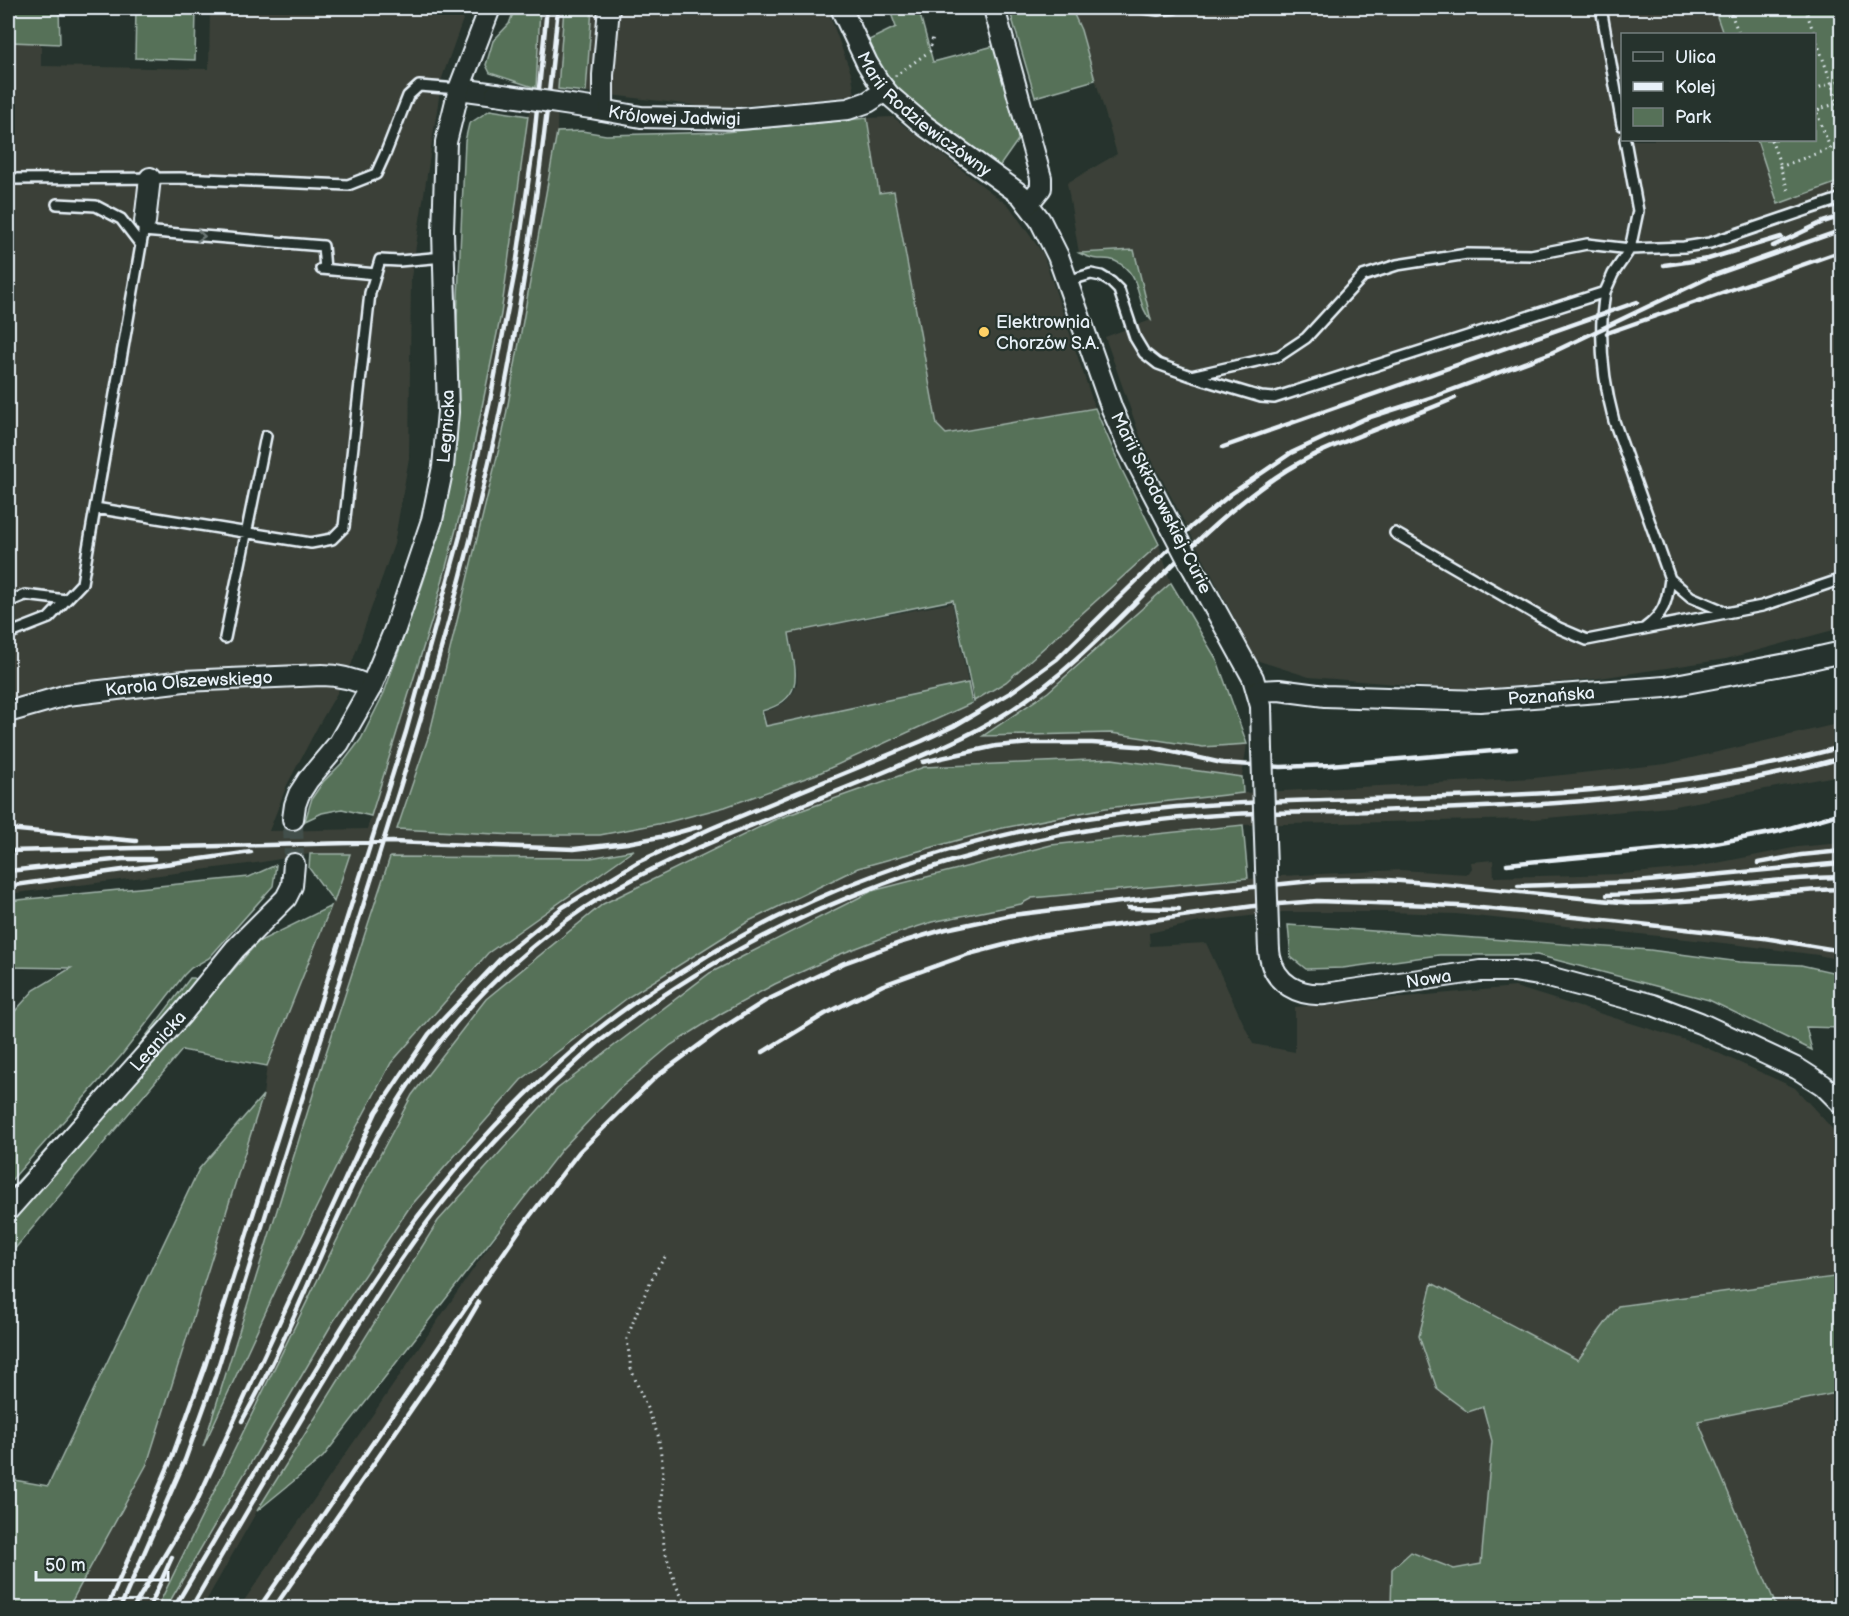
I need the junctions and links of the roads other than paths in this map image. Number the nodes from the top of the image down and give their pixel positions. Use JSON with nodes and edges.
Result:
{"nodes":[{"id":1,"x":490,"y":8,"type":"edge"},
{"id":2,"x":609,"y":8,"type":"edge"},
{"id":3,"x":841,"y":8,"type":"edge"},
{"id":4,"x":994,"y":8,"type":"edge"},
{"id":5,"x":1143,"y":8,"type":"edge"},
{"id":6,"x":1175,"y":8,"type":"edge"},
{"id":7,"x":1601,"y":8,"type":"edge"},
{"id":8,"x":887,"y":86,"type":"junction"},
{"id":9,"x":459,"y":89,"type":"junction"},
{"id":10,"x":597,"y":109,"type":"junction"},
{"id":11,"x":1621,"y":114,"type":"edge"},
{"id":12,"x":1625,"y":141,"type":"edge"},
{"id":13,"x":150,"y":178,"type":"junction"},
{"id":14,"x":8,"y":179,"type":"edge"},
{"id":15,"x":1842,"y":198,"type":"edge"},
{"id":16,"x":57,"y":204,"type":"dead end"},
{"id":17,"x":1028,"y":204,"type":"junction"},
{"id":18,"x":144,"y":227,"type":"junction"},
{"id":19,"x":141,"y":245,"type":"junction"},
{"id":20,"x":1630,"y":249,"type":"junction"},
{"id":21,"x":444,"y":257,"type":"junction"},
{"id":22,"x":376,"y":274,"type":"junction"},
{"id":23,"x":1067,"y":281,"type":"junction"},
{"id":24,"x":1605,"y":292,"type":"junction"},
{"id":25,"x":1191,"y":376,"type":"junction"},
{"id":26,"x":266,"y":436,"type":"dead end"},
{"id":27,"x":95,"y":508,"type":"junction"},
{"id":28,"x":247,"y":533,"type":"junction"},
{"id":29,"x":1395,"y":533,"type":"dead end"},
{"id":30,"x":1670,"y":579,"type":"junction"},
{"id":31,"x":1842,"y":579,"type":"edge"},
{"id":32,"x":66,"y":600,"type":"junction"},
{"id":33,"x":8,"y":602,"type":"edge"},
{"id":34,"x":1729,"y":613,"type":"junction"},
{"id":35,"x":1643,"y":630,"type":"junction"},
{"id":36,"x":8,"y":633,"type":"edge"},
{"id":37,"x":225,"y":638,"type":"dead end"},
{"id":38,"x":1842,"y":652,"type":"edge"},
{"id":39,"x":371,"y":687,"type":"junction"},
{"id":40,"x":1258,"y":691,"type":"junction"},
{"id":41,"x":8,"y":712,"type":"edge"},
{"id":42,"x":293,"y":819,"type":"tunnel mouth"},
{"id":43,"x":294,"y":864,"type":"tunnel mouth"},
{"id":44,"x":1842,"y":1104,"type":"edge"},
{"id":45,"x":8,"y":1210,"type":"edge"}],
"edges":[{"from":1,"to":9,"type":"street","name":"Legnicka"},
{"from":2,"to":10,"type":"street"},
{"from":3,"to":8,"type":"street","name":"Marii Rodziewiczówny"},
{"from":4,"to":17,"type":"street"},
{"from":5,"to":6,"type":"lane"},
{"from":7,"to":11,"type":"lane"},
{"from":8,"to":10,"type":"street","name":"Królowej Jadwigi"},
{"from":8,"to":17,"type":"street","name":"Marii Rodziewiczówny"},
{"from":9,"to":10,"type":"street","name":"Królowej Jadwigi","bridge":true},
{"from":9,"to":13,"type":"lane"},
{"from":9,"to":21,"type":"street","name":"Legnicka"},
{"from":12,"to":20,"type":"lane"},
{"from":13,"to":14,"type":"lane"},
{"from":13,"to":18,"type":"street"},
{"from":15,"to":20,"type":"lane"},
{"from":16,"to":19,"type":"lane"},
{"from":17,"to":23,"type":"street","name":"Marii Skłodowskiej-Curie"},
{"from":18,"to":19,"type":"lane"},
{"from":18,"to":22,"type":"lane","one_way":true},
{"from":19,"to":27,"type":"lane"},
{"from":20,"to":24,"type":"lane"},
{"from":20,"to":25,"type":"lane"},
{"from":21,"to":22,"type":"lane"},
{"from":21,"to":39,"type":"street","name":"Legnicka"},
{"from":22,"to":28,"type":"lane"},
{"from":23,"to":25,"type":"lane"},
{"from":23,"to":40,"type":"street","name":"Marii Skłodowskiej-Curie","bridge":true},
{"from":24,"to":25,"type":"lane"},
{"from":24,"to":30,"type":"lane"},
{"from":26,"to":28,"type":"lane"},
{"from":27,"to":28,"type":"lane"},
{"from":27,"to":32,"type":"lane"},
{"from":28,"to":37,"type":"lane"},
{"from":29,"to":35,"type":"lane"},
{"from":30,"to":34,"type":"lane"},
{"from":30,"to":35,"type":"lane"},
{"from":31,"to":34,"type":"lane"},
{"from":32,"to":33,"type":"lane"},
{"from":32,"to":36,"type":"lane"},
{"from":34,"to":35,"type":"lane"},
{"from":38,"to":40,"type":"street","name":"Poznańska"},
{"from":39,"to":41,"type":"street","name":"Karola Olszewskiego"},
{"from":39,"to":42,"type":"street","name":"Legnicka"},
{"from":40,"to":44,"type":"street","name":"Nowa","bridge":true},
{"from":43,"to":45,"type":"street","name":"Legnicka"}]}
